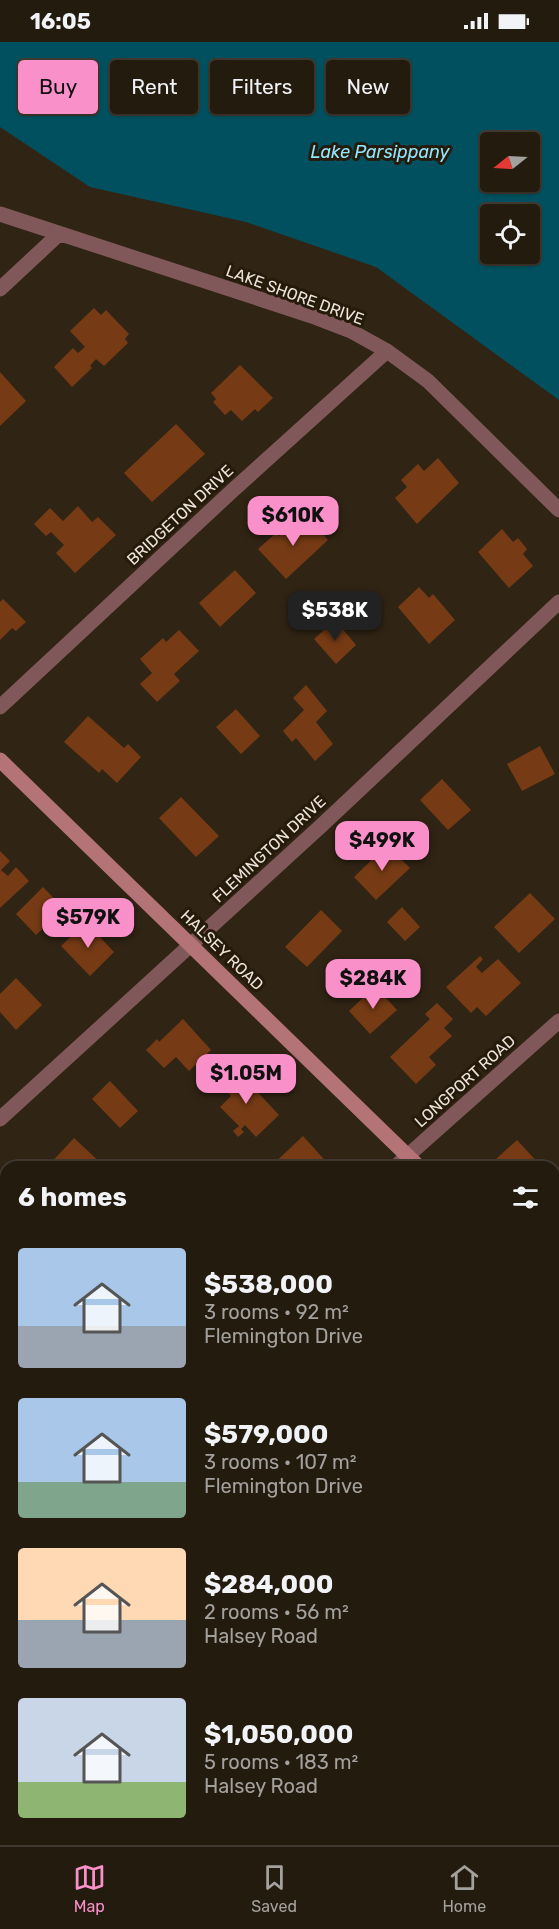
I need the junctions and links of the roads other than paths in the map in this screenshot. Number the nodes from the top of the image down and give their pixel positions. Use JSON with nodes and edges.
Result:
{"nodes":[{"id":1,"x":0,"y":214,"type":"edge"},
{"id":2,"x":59,"y":234,"type":"junction"},
{"id":3,"x":0,"y":289,"type":"edge"},
{"id":4,"x":387,"y":351,"type":"junction"},
{"id":5,"x":559,"y":510,"type":"edge"},
{"id":6,"x":559,"y":602,"type":"edge"},
{"id":7,"x":0,"y":707,"type":"edge"},
{"id":8,"x":0,"y":760,"type":"edge"},
{"id":9,"x":191,"y":944,"type":"junction"},
{"id":10,"x":559,"y":1021,"type":"edge"},
{"id":11,"x":0,"y":1119,"type":"edge"},
{"id":12,"x":412,"y":1161,"type":"edge"},
{"id":13,"x":414,"y":1161,"type":"edge"}],
"edges":[{"from":1,"to":2,"type":"street","name":"LAKE SHORE DRIVE"},
{"from":2,"to":3,"type":"street"},
{"from":2,"to":4,"type":"street","name":"LAKE SHORE DRIVE"},
{"from":4,"to":5,"type":"street","name":"LAKE SHORE DRIVE"},
{"from":4,"to":7,"type":"street","name":"BRIDGETON DRIVE"},
{"from":6,"to":9,"type":"street","name":"FLEMINGTON DRIVE"},
{"from":8,"to":9,"type":"street","name":"HALSEY ROAD"},
{"from":9,"to":11,"type":"street","name":"FLEMINGTON DRIVE"},
{"from":9,"to":12,"type":"street","name":"HALSEY ROAD"},
{"from":10,"to":13,"type":"street","name":"LONGPORT ROAD"}]}
